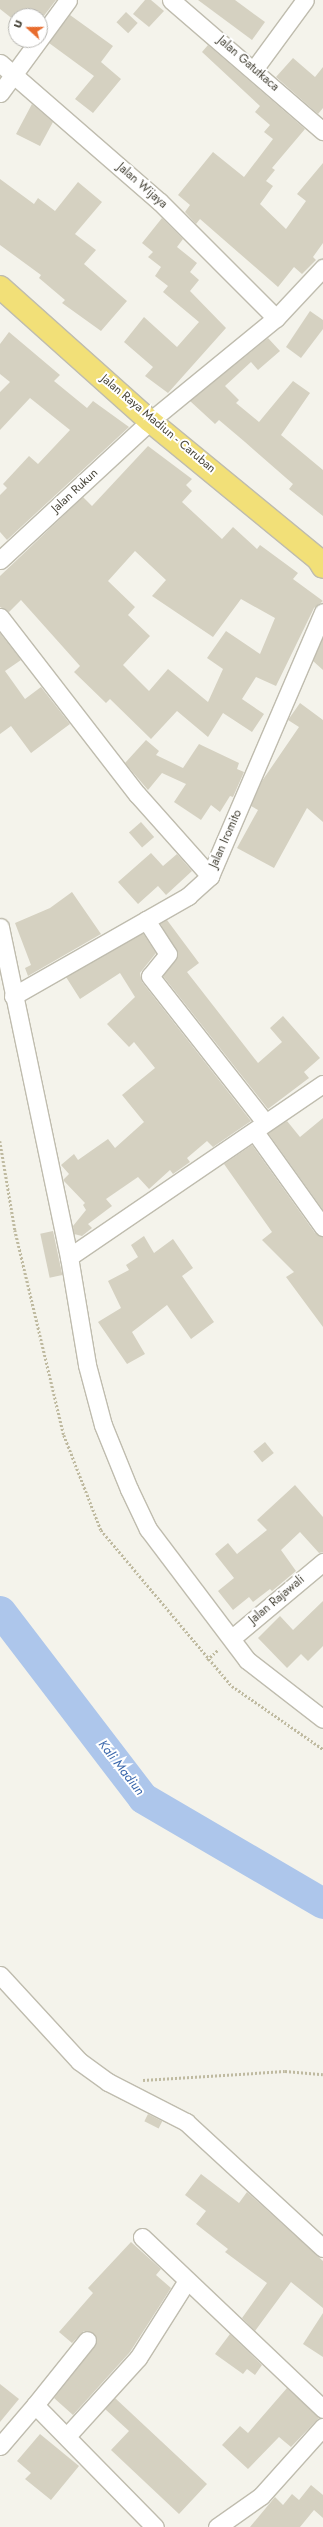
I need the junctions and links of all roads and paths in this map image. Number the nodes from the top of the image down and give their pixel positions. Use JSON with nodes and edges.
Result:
{"nodes":[{"id":1,"x":68,"y":0,"type":"edge"},
{"id":2,"x":171,"y":0,"type":"edge"},
{"id":3,"x":305,"y":0,"type":"edge"},
{"id":4,"x":0,"y":63,"type":"edge"},
{"id":5,"x":255,"y":68,"type":"junction"},
{"id":6,"x":15,"y":76,"type":"junction"},
{"id":7,"x":0,"y":93,"type":"edge"},
{"id":8,"x":323,"y":131,"type":"edge"},
{"id":9,"x":323,"y":268,"type":"edge"},
{"id":10,"x":0,"y":287,"type":"edge"},
{"id":11,"x":276,"y":318,"type":"junction"},
{"id":12,"x":150,"y":421,"type":"junction"},
{"id":13,"x":0,"y":560,"type":"edge"},
{"id":14,"x":321,"y":562,"type":"edge"},
{"id":15,"x":323,"y":612,"type":"edge"},
{"id":16,"x":0,"y":616,"type":"edge"},
{"id":17,"x":210,"y":876,"type":"junction"},
{"id":18,"x":146,"y":920,"type":"junction"},
{"id":19,"x":0,"y":928,"type":"edge"},
{"id":20,"x":13,"y":996,"type":"junction"},
{"id":21,"x":323,"y":1084,"type":"edge"},
{"id":22,"x":260,"y":1127,"type":"junction"},
{"id":23,"x":323,"y":1227,"type":"edge"},
{"id":24,"x":69,"y":1257,"type":"junction"},
{"id":25,"x":323,"y":1562,"type":"edge"},
{"id":26,"x":232,"y":1638,"type":"junction"},
{"id":27,"x":323,"y":1720,"type":"edge"},
{"id":28,"x":0,"y":1975,"type":"edge"},
{"id":29,"x":323,"y":2074,"type":"edge"},
{"id":30,"x":139,"y":2080,"type":"dead end"},
{"id":31,"x":142,"y":2237,"type":"dead end"},
{"id":32,"x":323,"y":2248,"type":"edge"},
{"id":33,"x":186,"y":2282,"type":"junction"},
{"id":34,"x":87,"y":2340,"type":"dead end"},
{"id":35,"x":35,"y":2405,"type":"junction"},
{"id":36,"x":323,"y":2409,"type":"edge"},
{"id":37,"x":323,"y":2427,"type":"edge"},
{"id":38,"x":67,"y":2436,"type":"junction"},
{"id":39,"x":0,"y":2446,"type":"edge"},
{"id":40,"x":155,"y":2527,"type":"edge"},
{"id":41,"x":217,"y":2527,"type":"edge"}],
"edges":[{"from":1,"to":6,"type":"street"},
{"from":2,"to":5,"type":"street","name":"Jalan Gatutkaca"},
{"from":3,"to":5,"type":"street"},
{"from":4,"to":6,"type":"street","name":"Jalan Wijaya"},
{"from":5,"to":8,"type":"street","name":"Jalan Gatutkaca"},
{"from":6,"to":7,"type":"street"},
{"from":6,"to":11,"type":"street","name":"Jalan Wijaya"},
{"from":9,"to":11,"type":"street","name":"Jalan Rukun"},
{"from":10,"to":12,"type":"highway","name":"Jalan Raya Madiun - Caruban"},
{"from":11,"to":12,"type":"street","name":"Jalan Rukun"},
{"from":12,"to":13,"type":"street","name":"Jalan Rukun"},
{"from":12,"to":14,"type":"highway","name":"Jalan Raya Madiun - Caruban"},
{"from":15,"to":17,"type":"street","name":"Jalan Iromito"},
{"from":16,"to":17,"type":"street"},
{"from":17,"to":18,"type":"street","name":"Jalan Iromito"},
{"from":18,"to":20,"type":"street","name":"Jalan Iromito"},
{"from":18,"to":22,"type":"street"},
{"from":19,"to":20,"type":"street"},
{"from":20,"to":24,"type":"street"},
{"from":21,"to":22,"type":"street"},
{"from":22,"to":23,"type":"street"},
{"from":22,"to":24,"type":"street"},
{"from":24,"to":26,"type":"street"},
{"from":25,"to":26,"type":"street","name":"Jalan Rajawali"},
{"from":26,"to":27,"type":"street"},
{"from":28,"to":32,"type":"street"},
{"from":29,"to":30,"type":"path"},
{"from":31,"to":33,"type":"street"},
{"from":33,"to":36,"type":"street"},
{"from":33,"to":38,"type":"street"},
{"from":34,"to":35,"type":"street"},
{"from":35,"to":38,"type":"street"},
{"from":35,"to":39,"type":"street"},
{"from":37,"to":41,"type":"street"},
{"from":38,"to":40,"type":"street"}]}
